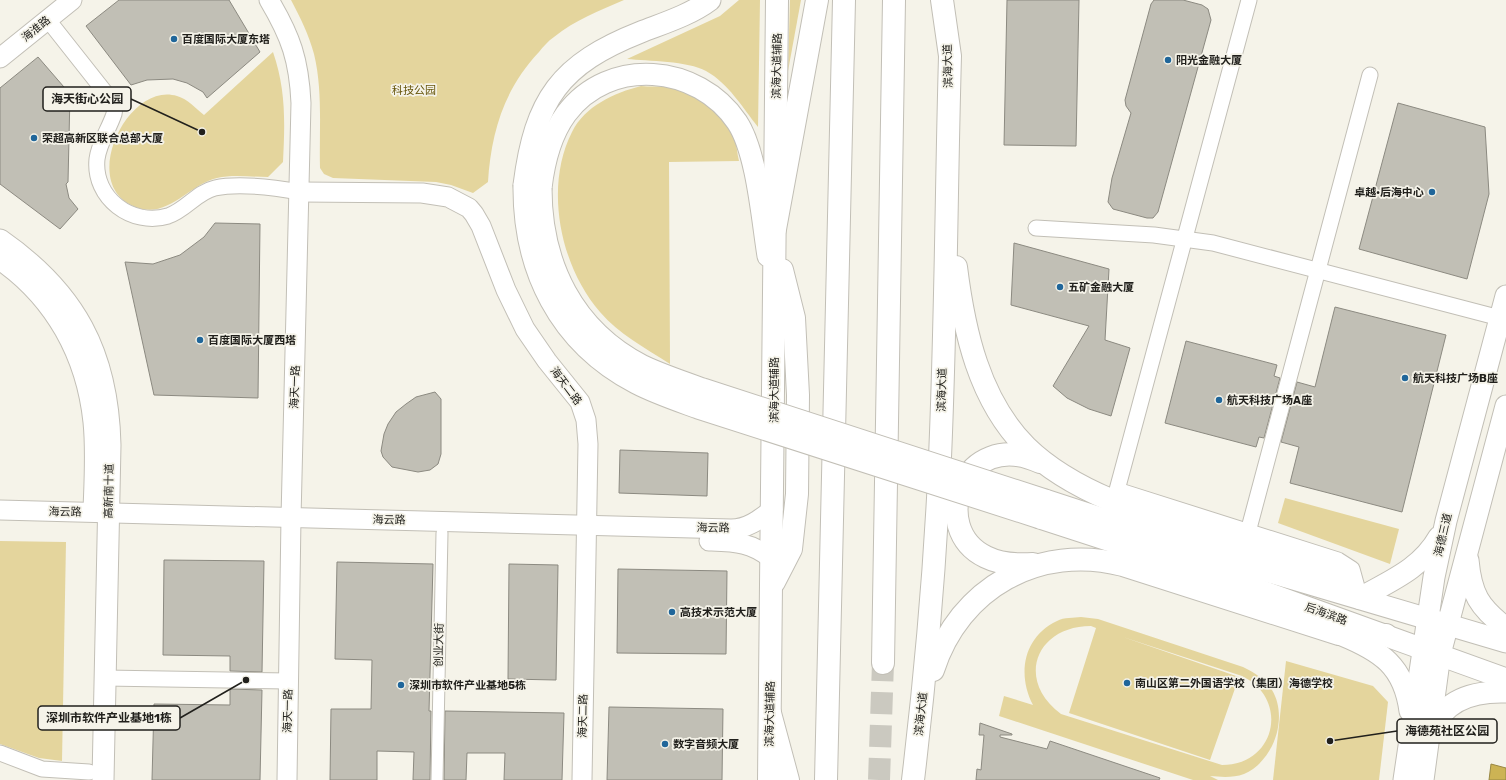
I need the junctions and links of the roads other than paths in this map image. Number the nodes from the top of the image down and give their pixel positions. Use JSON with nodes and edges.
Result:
{"nodes":[{"id":1,"x":72,"y":0,"type":"edge"},
{"id":2,"x":269,"y":0,"type":"edge"},
{"id":3,"x":710,"y":0,"type":"edge"},
{"id":4,"x":778,"y":0,"type":"edge"},
{"id":5,"x":817,"y":0,"type":"edge"},
{"id":6,"x":844,"y":0,"type":"edge"},
{"id":7,"x":894,"y":0,"type":"edge"},
{"id":8,"x":942,"y":0,"type":"edge"},
{"id":9,"x":951,"y":0,"type":"edge"},
{"id":10,"x":1250,"y":0,"type":"edge"},
{"id":11,"x":48,"y":20,"type":"junction"},
{"id":12,"x":950,"y":56,"type":"junction"},
{"id":13,"x":0,"y":58,"type":"edge"},
{"id":14,"x":1370,"y":75,"type":"dead end"},
{"id":15,"x":533,"y":186,"type":"junction"},
{"id":16,"x":300,"y":192,"type":"junction"},
{"id":17,"x":946,"y":201,"type":"junction"},
{"id":18,"x":1036,"y":228,"type":"dead end"},
{"id":19,"x":775,"y":236,"type":"junction"},
{"id":20,"x":1185,"y":238,"type":"junction"},
{"id":21,"x":0,"y":240,"type":"edge"},
{"id":22,"x":0,"y":259,"type":"edge"},
{"id":23,"x":1318,"y":270,"type":"junction"},
{"id":24,"x":774,"y":292,"type":"junction"},
{"id":25,"x":1506,"y":296,"type":"edge"},
{"id":26,"x":1500,"y":318,"type":"junction"},
{"id":27,"x":1506,"y":406,"type":"edge"},
{"id":28,"x":1052,"y":468,"type":"junction"},
{"id":29,"x":773,"y":509,"type":"junction"},
{"id":30,"x":0,"y":510,"type":"edge"},
{"id":31,"x":102,"y":519,"type":"junction"},
{"id":32,"x":1446,"y":521,"type":"junction"},
{"id":33,"x":0,"y":523,"type":"edge"},
{"id":34,"x":291,"y":524,"type":"junction"},
{"id":35,"x":587,"y":531,"type":"junction"},
{"id":36,"x":1248,"y":532,"type":"junction"},
{"id":37,"x":442,"y":533,"type":"junction"},
{"id":38,"x":1148,"y":543,"type":"junction"},
{"id":39,"x":1468,"y":547,"type":"junction"},
{"id":40,"x":772,"y":559,"type":"junction"},
{"id":41,"x":1044,"y":564,"type":"junction"},
{"id":42,"x":772,"y":586,"type":"junction"},
{"id":43,"x":1360,"y":598,"type":"junction"},
{"id":44,"x":1427,"y":619,"type":"junction"},
{"id":45,"x":1447,"y":625,"type":"junction"},
{"id":46,"x":1506,"y":628,"type":"edge"},
{"id":47,"x":1339,"y":634,"type":"junction"},
{"id":48,"x":1386,"y":635,"type":"junction"},
{"id":49,"x":1506,"y":642,"type":"edge"},
{"id":50,"x":1431,"y":651,"type":"junction"},
{"id":51,"x":883,"y":663,"type":"tunnel mouth"},
{"id":52,"x":105,"y":678,"type":"junction"},
{"id":53,"x":1506,"y":679,"type":"edge"},
{"id":54,"x":289,"y":681,"type":"junction"},
{"id":55,"x":1506,"y":692,"type":"edge"},
{"id":56,"x":922,"y":702,"type":"junction"},
{"id":57,"x":770,"y":713,"type":"junction"},
{"id":58,"x":1412,"y":726,"type":"junction"},
{"id":59,"x":1428,"y":741,"type":"junction"},
{"id":60,"x":0,"y":753,"type":"edge"},
{"id":61,"x":94,"y":777,"type":"edge"},
{"id":62,"x":287,"y":780,"type":"edge"},
{"id":63,"x":437,"y":780,"type":"edge"},
{"id":64,"x":582,"y":780,"type":"edge"},
{"id":65,"x":769,"y":780,"type":"edge"},
{"id":66,"x":788,"y":780,"type":"edge"},
{"id":67,"x":826,"y":780,"type":"edge"},
{"id":68,"x":913,"y":780,"type":"edge"},
{"id":69,"x":1404,"y":780,"type":"edge"},
{"id":70,"x":1423,"y":780,"type":"edge"}],
"edges":[{"from":1,"to":11,"type":"street","name":"海淮路"},
{"from":2,"to":16,"type":"street","name":"海天一路"},
{"from":3,"to":15,"type":"main road"},
{"from":4,"to":19,"type":"main road","name":"滨海大道辅路"},
{"from":5,"to":19,"type":"main road"},
{"from":6,"to":67,"type":"main road"},
{"from":7,"to":51,"type":"main road"},
{"from":8,"to":12,"type":"main road","name":"滨海大道"},
{"from":9,"to":12,"type":"main road"},
{"from":10,"to":20,"type":"street"},
{"from":11,"to":13,"type":"street","name":"海淮路"},
{"from":11,"to":16,"type":"street"},
{"from":12,"to":17,"type":"main road","name":"滨海大道"},
{"from":14,"to":23,"type":"street"},
{"from":15,"to":24,"type":"main road"},
{"from":15,"to":38,"type":"main road","bridge":true},
{"from":16,"to":34,"type":"street","name":"海天一路"},
{"from":16,"to":35,"type":"street","name":"海天二路"},
{"from":17,"to":28,"type":"main road"},
{"from":17,"to":56,"type":"main road","name":"滨海大道"},
{"from":18,"to":20,"type":"street"},
{"from":19,"to":24,"type":"main road","name":"滨海大道辅路"},
{"from":19,"to":42,"type":"main road"},
{"from":20,"to":23,"type":"street"},
{"from":20,"to":36,"type":"street"},
{"from":21,"to":31,"type":"main road","name":"高新南十道"},
{"from":22,"to":31,"type":"main road","name":"高新南十道"},
{"from":23,"to":26,"type":"street"},
{"from":23,"to":36,"type":"street"},
{"from":24,"to":29,"type":"main road","name":"滨海大道辅路"},
{"from":25,"to":26,"type":"main road","name":"海德三道"},
{"from":26,"to":32,"type":"main road","name":"海德三道"},
{"from":27,"to":39,"type":"main road","name":"海德三道"},
{"from":28,"to":41,"type":"main road"},
{"from":28,"to":43,"type":"main road"},
{"from":29,"to":35,"type":"street","name":"海云路"},
{"from":29,"to":40,"type":"main road","name":"滨海大道辅路"},
{"from":30,"to":31,"type":"street","name":"海云路"},
{"from":31,"to":33,"type":"street","name":"海云路"},
{"from":31,"to":34,"type":"street","name":"海云路"},
{"from":31,"to":52,"type":"main road","name":"高新南十道"},
{"from":31,"to":61,"type":"main road","name":"高新南十道"},
{"from":32,"to":43,"type":"main road"},
{"from":32,"to":44,"type":"main road","name":"海德三道"},
{"from":34,"to":35,"type":"street","name":"海云路"},
{"from":34,"to":37,"type":"street","name":"海云路"},
{"from":34,"to":54,"type":"street","name":"海天一路"},
{"from":35,"to":37,"type":"street","name":"海云路"},
{"from":35,"to":40,"type":"street","name":"海云路"},
{"from":35,"to":64,"type":"street","name":"海天二路"},
{"from":36,"to":43,"type":"street"},
{"from":37,"to":63,"type":"street","name":"创业大街"},
{"from":38,"to":43,"type":"main road"},
{"from":38,"to":48,"type":"main road","name":"后海滨路"},
{"from":39,"to":45,"type":"main road","name":"海德三道"},
{"from":39,"to":46,"type":"main road"},
{"from":40,"to":42,"type":"main road","name":"滨海大道辅路"},
{"from":41,"to":47,"type":"main road"},
{"from":41,"to":56,"type":"main road"},
{"from":42,"to":57,"type":"main road","name":"滨海大道辅路"},
{"from":43,"to":44,"type":"main road"},
{"from":44,"to":45,"type":"main road"},
{"from":44,"to":50,"type":"main road","name":"海德三道"},
{"from":45,"to":49,"type":"main road"},
{"from":45,"to":50,"type":"main road","name":"海德三道"},
{"from":47,"to":48,"type":"main road"},
{"from":47,"to":58,"type":"main road"},
{"from":48,"to":50,"type":"main road","name":"后海滨路"},
{"from":50,"to":53,"type":"main road","name":"后海滨路"},
{"from":50,"to":58,"type":"main road","name":"海德三道"},
{"from":50,"to":59,"type":"main road","name":"海德三道"},
{"from":52,"to":54,"type":"street"},
{"from":52,"to":61,"type":"main road","name":"高新南十道"},
{"from":54,"to":62,"type":"street","name":"海天一路"},
{"from":55,"to":59,"type":"main road"},
{"from":56,"to":68,"type":"main road","name":"滨海大道"},
{"from":57,"to":65,"type":"main road","name":"滨海大道辅路"},
{"from":57,"to":66,"type":"main road"},
{"from":58,"to":69,"type":"main road","name":"海德三道"},
{"from":59,"to":70,"type":"main road","name":"海德三道"},
{"from":60,"to":61,"type":"street"}]}
